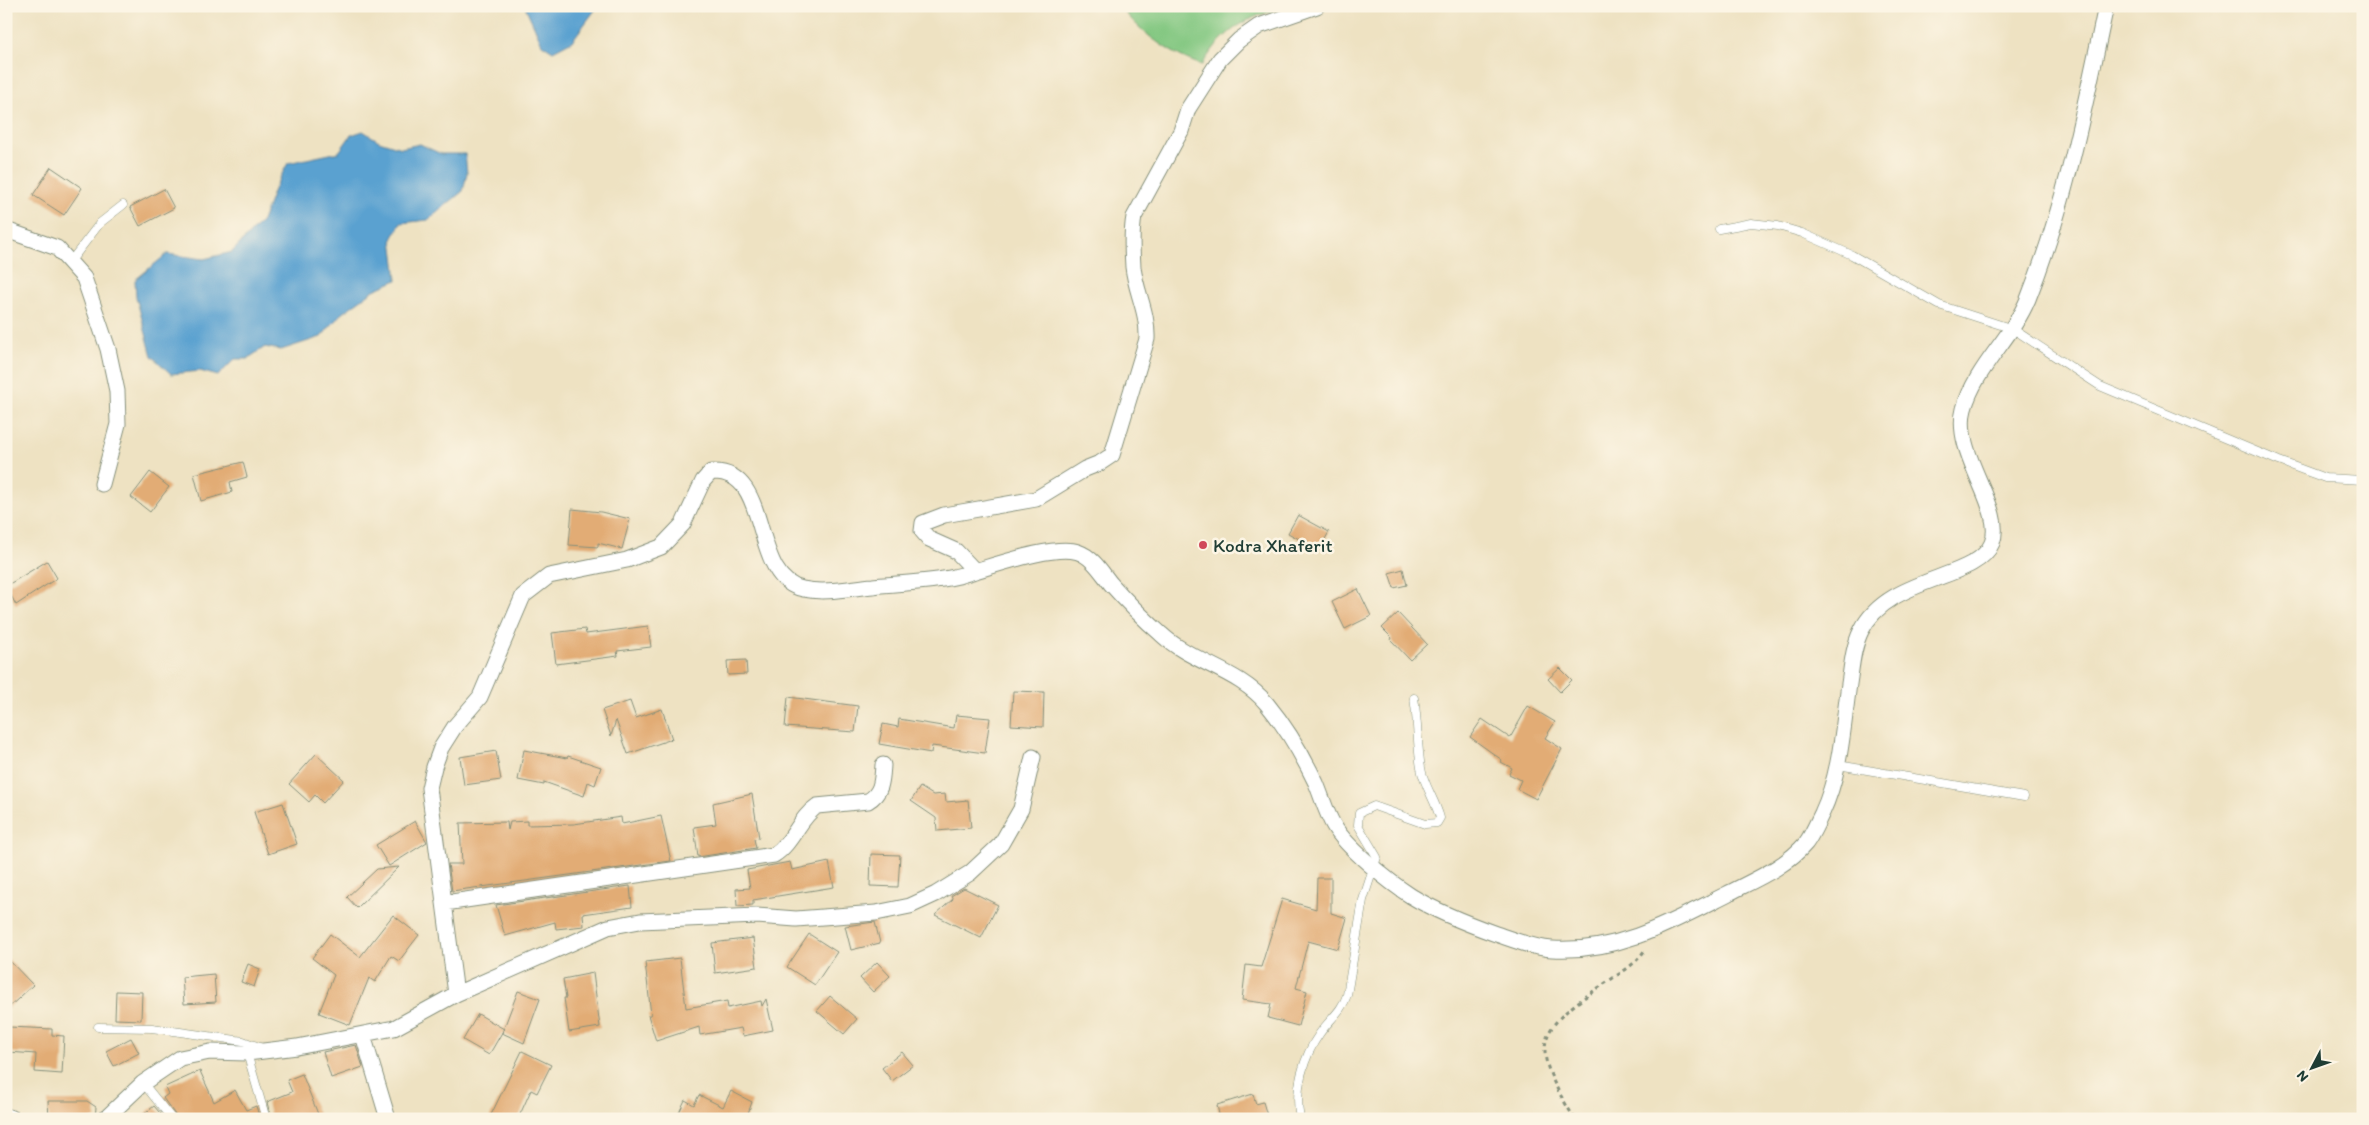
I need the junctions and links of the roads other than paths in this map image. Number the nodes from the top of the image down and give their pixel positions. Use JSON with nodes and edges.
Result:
{"nodes":[{"id":1,"x":1317,"y":6,"type":"edge"},
{"id":2,"x":2106,"y":6,"type":"edge"},
{"id":3,"x":123,"y":205,"type":"dead end"},
{"id":4,"x":1719,"y":229,"type":"dead end"},
{"id":5,"x":6,"y":230,"type":"edge"},
{"id":6,"x":70,"y":262,"type":"junction"},
{"id":7,"x":2012,"y":329,"type":"junction"},
{"id":8,"x":2363,"y":480,"type":"edge"},
{"id":9,"x":102,"y":484,"type":"dead end"},
{"id":10,"x":975,"y":570,"type":"junction"},
{"id":11,"x":1414,"y":698,"type":"dead end"},
{"id":12,"x":1034,"y":757,"type":"dead end"},
{"id":13,"x":883,"y":765,"type":"dead end"},
{"id":14,"x":1838,"y":765,"type":"junction"},
{"id":15,"x":2024,"y":797,"type":"dead end"},
{"id":16,"x":1373,"y":866,"type":"junction"},
{"id":17,"x":445,"y":903,"type":"junction"},
{"id":18,"x":456,"y":994,"type":"junction"},
{"id":19,"x":98,"y":1027,"type":"dead end"},
{"id":20,"x":363,"y":1035,"type":"junction"},
{"id":21,"x":268,"y":1050,"type":"junction"},
{"id":22,"x":247,"y":1053,"type":"junction"},
{"id":23,"x":143,"y":1083,"type":"junction"},
{"id":24,"x":6,"y":1116,"type":"edge"},
{"id":25,"x":14,"y":1119,"type":"edge"},
{"id":26,"x":105,"y":1119,"type":"edge"},
{"id":27,"x":172,"y":1119,"type":"edge"},
{"id":28,"x":266,"y":1119,"type":"edge"},
{"id":29,"x":388,"y":1119,"type":"edge"},
{"id":30,"x":1300,"y":1119,"type":"edge"}],
"edges":[{"from":1,"to":10,"type":"street"},
{"from":2,"to":7,"type":"street"},
{"from":3,"to":6,"type":"lane"},
{"from":4,"to":7,"type":"lane"},
{"from":5,"to":6,"type":"street"},
{"from":6,"to":9,"type":"street"},
{"from":7,"to":8,"type":"lane"},
{"from":7,"to":14,"type":"street"},
{"from":10,"to":16,"type":"street"},
{"from":10,"to":17,"type":"street"},
{"from":11,"to":16,"type":"lane"},
{"from":12,"to":18,"type":"street"},
{"from":13,"to":17,"type":"street"},
{"from":14,"to":15,"type":"lane"},
{"from":14,"to":16,"type":"street"},
{"from":16,"to":30,"type":"lane"},
{"from":17,"to":18,"type":"street"},
{"from":18,"to":20,"type":"street"},
{"from":19,"to":21,"type":"lane"},
{"from":20,"to":21,"type":"street"},
{"from":20,"to":29,"type":"street"},
{"from":21,"to":22,"type":"street"},
{"from":22,"to":23,"type":"street"},
{"from":22,"to":28,"type":"lane"},
{"from":23,"to":26,"type":"street"},
{"from":23,"to":27,"type":"lane"},
{"from":24,"to":25,"type":"street"}]}
